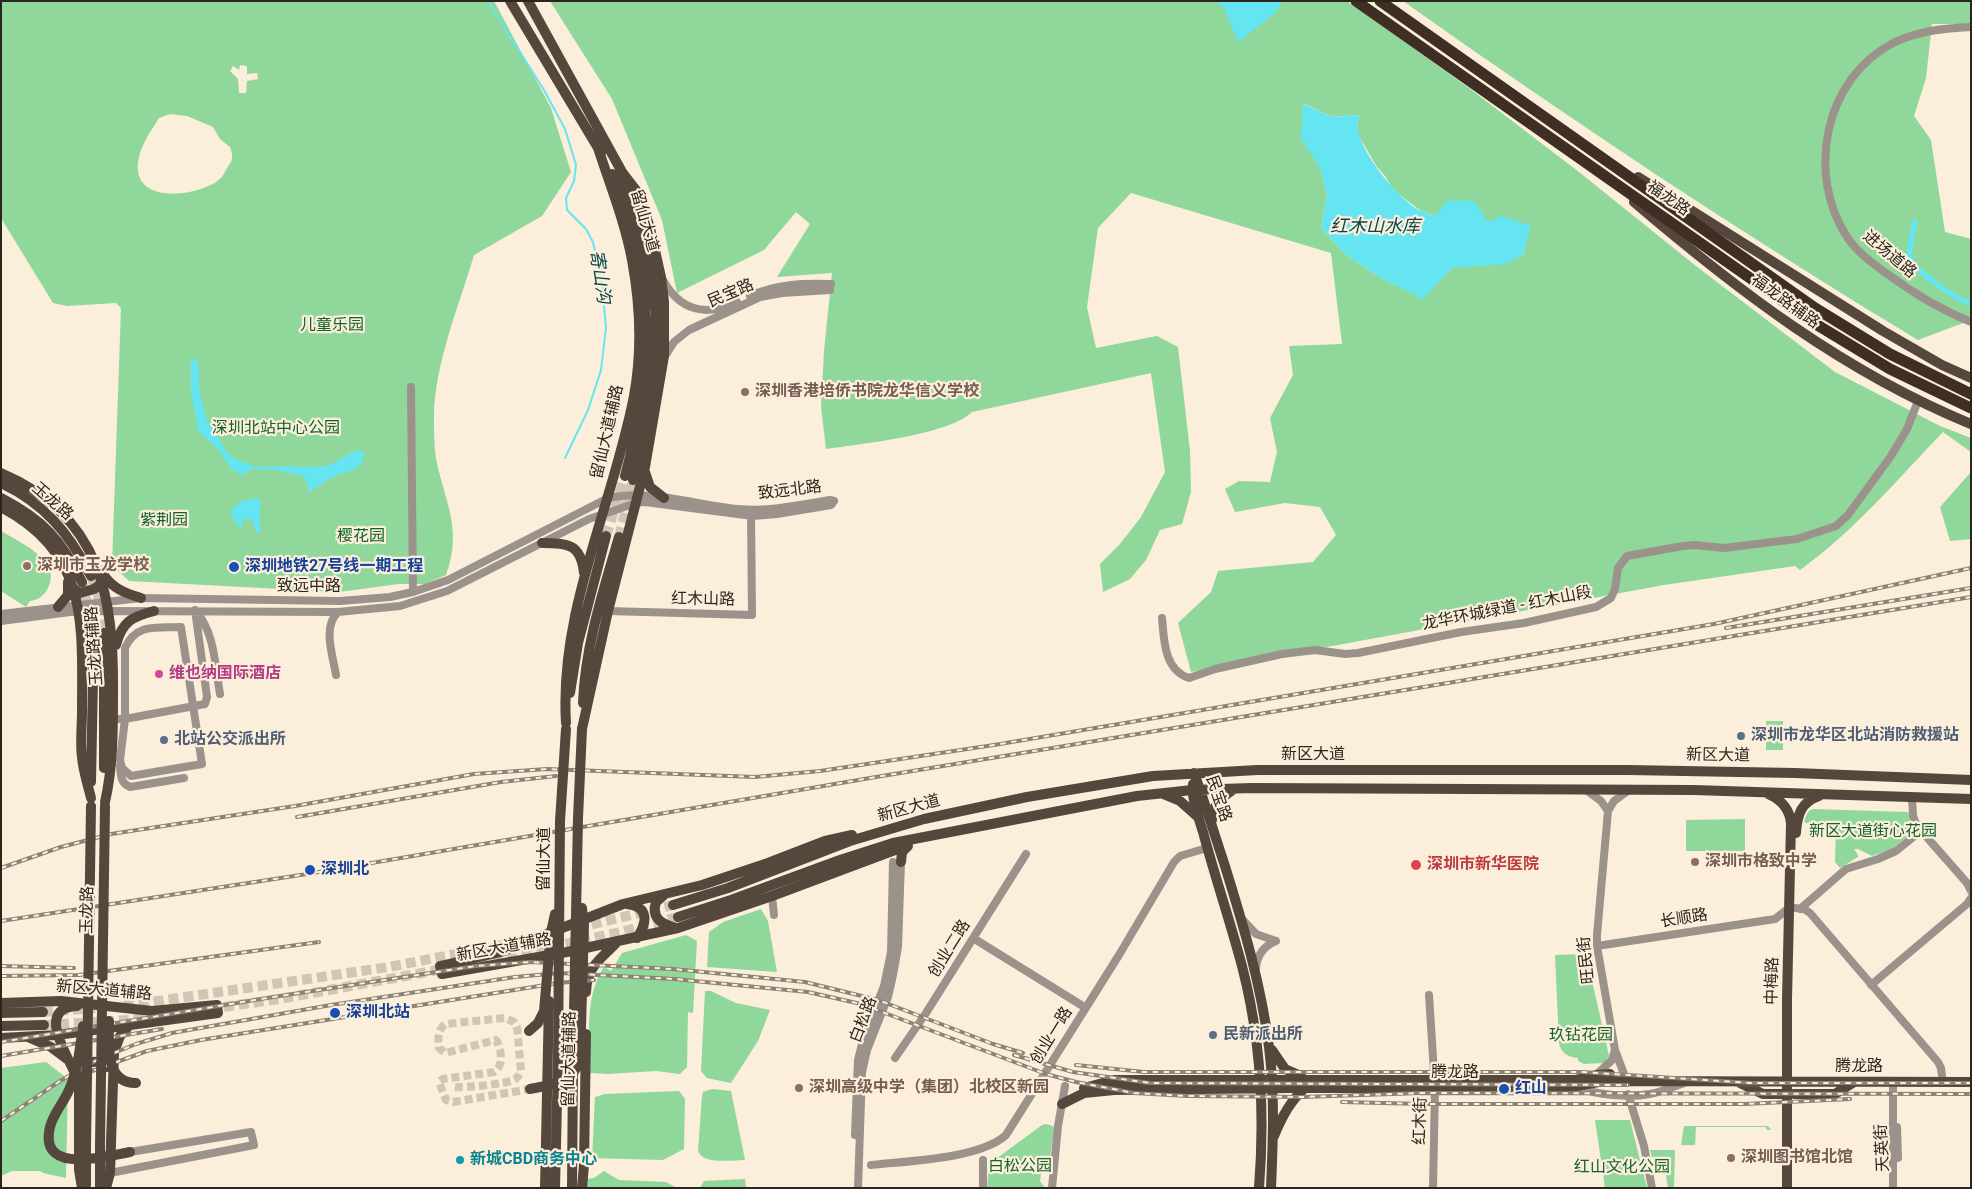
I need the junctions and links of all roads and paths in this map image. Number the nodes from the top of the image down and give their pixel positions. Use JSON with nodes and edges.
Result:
{"nodes":[{"id":1,"x":510,"y":1,"type":"edge"},
{"id":2,"x":528,"y":1,"type":"edge"},
{"id":3,"x":1356,"y":1,"type":"edge"},
{"id":4,"x":1380,"y":1,"type":"edge"},
{"id":5,"x":1971,"y":28,"type":"edge"},
{"id":6,"x":598,"y":148,"type":"junction"},
{"id":7,"x":1603,"y":158,"type":"junction"},
{"id":8,"x":622,"y":172,"type":"junction"},
{"id":9,"x":1601,"y":173,"type":"junction"},
{"id":10,"x":661,"y":277,"type":"junction"},
{"id":11,"x":1971,"y":322,"type":"edge"},
{"id":12,"x":663,"y":363,"type":"junction"},
{"id":13,"x":1971,"y":378,"type":"edge"},
{"id":14,"x":411,"y":387,"type":"dead end"},
{"id":15,"x":1971,"y":394,"type":"edge"},
{"id":16,"x":1917,"y":404,"type":"junction"},
{"id":17,"x":1971,"y":408,"type":"edge"},
{"id":18,"x":1971,"y":424,"type":"edge"},
{"id":19,"x":645,"y":467,"type":"junction"},
{"id":20,"x":1,"y":473,"type":"edge"},
{"id":21,"x":1,"y":483,"type":"edge"},
{"id":22,"x":1,"y":498,"type":"edge"},
{"id":23,"x":608,"y":498,"type":"junction"},
{"id":24,"x":664,"y":498,"type":"junction"},
{"id":25,"x":637,"y":499,"type":"junction"},
{"id":26,"x":1,"y":507,"type":"edge"},
{"id":27,"x":604,"y":513,"type":"junction"},
{"id":28,"x":751,"y":513,"type":"junction"},
{"id":29,"x":606,"y":536,"type":"tunnel mouth"},
{"id":30,"x":620,"y":537,"type":"tunnel mouth"},
{"id":31,"x":542,"y":543,"type":"junction"},
{"id":32,"x":96,"y":564,"type":"junction"},
{"id":33,"x":67,"y":573,"type":"junction"},
{"id":34,"x":585,"y":576,"type":"junction"},
{"id":35,"x":96,"y":577,"type":"junction"},
{"id":36,"x":78,"y":585,"type":"junction"},
{"id":37,"x":413,"y":592,"type":"junction"},
{"id":38,"x":141,"y":598,"type":"junction"},
{"id":39,"x":108,"y":606,"type":"junction"},
{"id":40,"x":58,"y":607,"type":"junction"},
{"id":41,"x":79,"y":608,"type":"junction"},
{"id":42,"x":195,"y":610,"type":"junction"},
{"id":43,"x":154,"y":611,"type":"junction"},
{"id":44,"x":338,"y":612,"type":"junction"},
{"id":45,"x":608,"y":612,"type":"junction"},
{"id":46,"x":1,"y":614,"type":"edge"},
{"id":47,"x":1162,"y":618,"type":"dead end"},
{"id":48,"x":1,"y":621,"type":"edge"},
{"id":49,"x":104,"y":633,"type":"tunnel mouth"},
{"id":50,"x":92,"y":636,"type":"tunnel mouth"},
{"id":51,"x":113,"y":673,"type":"junction"},
{"id":52,"x":336,"y":675,"type":"dead end"},
{"id":53,"x":220,"y":694,"type":"dead end"},
{"id":54,"x":193,"y":707,"type":"junction"},
{"id":55,"x":125,"y":719,"type":"junction"},
{"id":56,"x":113,"y":720,"type":"junction"},
{"id":57,"x":566,"y":726,"type":"junction"},
{"id":58,"x":582,"y":729,"type":"junction"},
{"id":59,"x":120,"y":760,"type":"junction"},
{"id":60,"x":1194,"y":773,"type":"junction"},
{"id":61,"x":184,"y":778,"type":"dead end"},
{"id":62,"x":1971,"y":780,"type":"edge"},
{"id":63,"x":1234,"y":789,"type":"junction"},
{"id":64,"x":1196,"y":790,"type":"junction"},
{"id":65,"x":1586,"y":790,"type":"junction"},
{"id":66,"x":1629,"y":790,"type":"junction"},
{"id":67,"x":1759,"y":792,"type":"junction"},
{"id":68,"x":1157,"y":794,"type":"junction"},
{"id":69,"x":1828,"y":794,"type":"junction"},
{"id":70,"x":1912,"y":797,"type":"junction"},
{"id":71,"x":1971,"y":799,"type":"edge"},
{"id":72,"x":91,"y":802,"type":"junction"},
{"id":73,"x":105,"y":804,"type":"junction"},
{"id":74,"x":1608,"y":811,"type":"junction"},
{"id":75,"x":1198,"y":817,"type":"junction"},
{"id":76,"x":894,"y":828,"type":"junction"},
{"id":77,"x":1213,"y":828,"type":"junction"},
{"id":78,"x":1921,"y":831,"type":"junction"},
{"id":79,"x":946,"y":832,"type":"junction"},
{"id":80,"x":908,"y":846,"type":"junction"},
{"id":81,"x":1207,"y":848,"type":"junction"},
{"id":82,"x":883,"y":854,"type":"junction"},
{"id":83,"x":1026,"y":854,"type":"dead end"},
{"id":84,"x":897,"y":862,"type":"junction"},
{"id":85,"x":578,"y":867,"type":"junction"},
{"id":86,"x":560,"y":888,"type":"junction"},
{"id":87,"x":1971,"y":890,"type":"edge"},
{"id":88,"x":669,"y":893,"type":"junction"},
{"id":89,"x":772,"y":896,"type":"junction"},
{"id":90,"x":1971,"y":898,"type":"edge"},
{"id":91,"x":104,"y":903,"type":"junction"},
{"id":92,"x":623,"y":904,"type":"junction"},
{"id":93,"x":673,"y":905,"type":"tunnel mouth"},
{"id":94,"x":1795,"y":908,"type":"junction"},
{"id":95,"x":1240,"y":914,"type":"junction"},
{"id":96,"x":774,"y":915,"type":"dead end"},
{"id":97,"x":678,"y":917,"type":"tunnel mouth"},
{"id":98,"x":1775,"y":919,"type":"junction"},
{"id":99,"x":678,"y":928,"type":"junction"},
{"id":100,"x":1788,"y":928,"type":"junction"},
{"id":101,"x":637,"y":938,"type":"junction"},
{"id":102,"x":973,"y":938,"type":"junction"},
{"id":103,"x":616,"y":943,"type":"junction"},
{"id":104,"x":1597,"y":946,"type":"junction"},
{"id":105,"x":89,"y":958,"type":"junction"},
{"id":106,"x":533,"y":958,"type":"junction"},
{"id":107,"x":1256,"y":973,"type":"junction"},
{"id":108,"x":1870,"y":985,"type":"junction"},
{"id":109,"x":1429,"y":995,"type":"dead end"},
{"id":110,"x":1,"y":1003,"type":"edge"},
{"id":111,"x":96,"y":1004,"type":"junction"},
{"id":112,"x":1086,"y":1008,"type":"junction"},
{"id":113,"x":43,"y":1012,"type":"tunnel mouth"},
{"id":114,"x":1,"y":1014,"type":"edge"},
{"id":115,"x":44,"y":1025,"type":"tunnel mouth"},
{"id":116,"x":1,"y":1026,"type":"edge"},
{"id":117,"x":130,"y":1026,"type":"junction"},
{"id":118,"x":529,"y":1031,"type":"dead end"},
{"id":119,"x":57,"y":1035,"type":"junction"},
{"id":120,"x":27,"y":1037,"type":"junction"},
{"id":121,"x":1,"y":1038,"type":"edge"},
{"id":122,"x":1268,"y":1042,"type":"junction"},
{"id":123,"x":1615,"y":1050,"type":"junction"},
{"id":124,"x":896,"y":1058,"type":"dead end"},
{"id":125,"x":70,"y":1063,"type":"junction"},
{"id":126,"x":1624,"y":1074,"type":"junction"},
{"id":127,"x":1596,"y":1075,"type":"junction"},
{"id":128,"x":1942,"y":1076,"type":"junction"},
{"id":129,"x":1971,"y":1076,"type":"edge"},
{"id":130,"x":112,"y":1077,"type":"junction"},
{"id":131,"x":1791,"y":1080,"type":"junction"},
{"id":132,"x":1851,"y":1080,"type":"junction"},
{"id":133,"x":78,"y":1081,"type":"junction"},
{"id":134,"x":1688,"y":1082,"type":"junction"},
{"id":135,"x":1739,"y":1082,"type":"junction"},
{"id":136,"x":1892,"y":1082,"type":"junction"},
{"id":137,"x":1971,"y":1082,"type":"edge"},
{"id":138,"x":136,"y":1083,"type":"dead end"},
{"id":139,"x":1308,"y":1083,"type":"junction"},
{"id":140,"x":1261,"y":1084,"type":"junction"},
{"id":141,"x":1272,"y":1084,"type":"junction"},
{"id":142,"x":1435,"y":1084,"type":"junction"},
{"id":143,"x":1065,"y":1086,"type":"dead end"},
{"id":144,"x":1576,"y":1087,"type":"junction"},
{"id":145,"x":530,"y":1089,"type":"tunnel mouth"},
{"id":146,"x":1628,"y":1094,"type":"junction"},
{"id":147,"x":1791,"y":1094,"type":"junction"},
{"id":148,"x":1062,"y":1102,"type":"junction"},
{"id":149,"x":1894,"y":1108,"type":"junction"},
{"id":150,"x":1273,"y":1139,"type":"junction"},
{"id":151,"x":130,"y":1152,"type":"joint"},
{"id":152,"x":983,"y":1160,"type":"dead end"},
{"id":153,"x":871,"y":1165,"type":"dead end"},
{"id":154,"x":110,"y":1173,"type":"junction"},
{"id":155,"x":84,"y":1188,"type":"edge"},
{"id":156,"x":100,"y":1188,"type":"edge"},
{"id":157,"x":106,"y":1188,"type":"edge"},
{"id":158,"x":545,"y":1188,"type":"edge"},
{"id":159,"x":555,"y":1188,"type":"edge"},
{"id":160,"x":572,"y":1188,"type":"edge"},
{"id":161,"x":582,"y":1188,"type":"edge"},
{"id":162,"x":853,"y":1188,"type":"edge"},
{"id":163,"x":858,"y":1188,"type":"edge"},
{"id":164,"x":983,"y":1188,"type":"edge"},
{"id":165,"x":1052,"y":1188,"type":"edge"},
{"id":166,"x":1259,"y":1188,"type":"edge"},
{"id":167,"x":1271,"y":1188,"type":"edge"},
{"id":168,"x":1433,"y":1188,"type":"edge"},
{"id":169,"x":1652,"y":1188,"type":"edge"},
{"id":170,"x":1787,"y":1188,"type":"edge"},
{"id":171,"x":1794,"y":1188,"type":"edge"},
{"id":172,"x":1893,"y":1188,"type":"edge"},
{"id":173,"x":1898,"y":1188,"type":"edge"}],
"edges":[{"from":1,"to":6,"type":"main road","name":"留仙大道"},
{"from":2,"to":8,"type":"main road","name":"留仙大道"},
{"from":3,"to":9,"type":"highway","name":"福龙路"},
{"from":4,"to":7,"type":"highway","name":"福龙路"},
{"from":5,"to":11,"type":"street","name":"进场道路"},
{"from":6,"to":8,"type":"main road","name":"留仙大道"},
{"from":6,"to":23,"type":"main road","name":"留仙大道辅路"},
{"from":7,"to":13,"type":"main road","name":"福龙路辅路"},
{"from":7,"to":15,"type":"highway","name":"福龙路"},
{"from":8,"to":10,"type":"main road"},
{"from":9,"to":16,"type":"main road","name":"福龙路辅路"},
{"from":9,"to":17,"type":"highway","name":"福龙路"},
{"from":10,"to":12,"type":"main road"},
{"from":10,"to":12,"type":"street","name":"民宝路"},
{"from":12,"to":19,"type":"main road"},
{"from":14,"to":37,"type":"street"},
{"from":16,"to":18,"type":"main road","name":"福龙路辅路"},
{"from":16,"to":47,"type":"street","name":"龙华环城绿道 - 红木山段"},
{"from":19,"to":24,"type":"main road"},
{"from":19,"to":25,"type":"main road"},
{"from":20,"to":32,"type":"main road","name":"玉龙路辅路"},
{"from":21,"to":35,"type":"main road","name":"玉龙路"},
{"from":22,"to":36,"type":"main road","name":"玉龙路"},
{"from":23,"to":25,"type":"street","name":"致远中路"},
{"from":23,"to":27,"type":"main road","name":"留仙大道辅路"},
{"from":23,"to":37,"type":"street","name":"致远中路"},
{"from":24,"to":25,"type":"street","name":"致远北路"},
{"from":24,"to":28,"type":"street","name":"致远北路"},
{"from":25,"to":27,"type":"street","name":"致远中路"},
{"from":25,"to":28,"type":"street","name":"致远北路"},
{"from":25,"to":45,"type":"main road"},
{"from":26,"to":33,"type":"main road","name":"玉龙路辅路"},
{"from":27,"to":31,"type":"street","name":"致远中路"},
{"from":27,"to":34,"type":"main road","name":"留仙大道辅路"},
{"from":28,"to":28,"type":"street","name":"致远北路"},
{"from":28,"to":45,"type":"street","name":"红木山路"},
{"from":29,"to":57,"type":"main road","name":"留仙大道"},
{"from":30,"to":58,"type":"main road","name":"留仙大道"},
{"from":31,"to":34,"type":"main road"},
{"from":31,"to":44,"type":"street","name":"致远中路"},
{"from":32,"to":35,"type":"main road","name":"玉龙路辅路"},
{"from":32,"to":38,"type":"main road"},
{"from":33,"to":36,"type":"main road","name":"玉龙路辅路"},
{"from":33,"to":40,"type":"main road"},
{"from":34,"to":57,"type":"main road","name":"留仙大道辅路"},
{"from":35,"to":36,"type":"main road"},
{"from":35,"to":39,"type":"main road","name":"玉龙路辅路"},
{"from":36,"to":41,"type":"main road","name":"玉龙路辅路"},
{"from":37,"to":38,"type":"street","name":"致远中路"},
{"from":38,"to":39,"type":"street","name":"致远中路"},
{"from":39,"to":41,"type":"street","name":"致远中路"},
{"from":39,"to":43,"type":"street","name":"致远中路"},
{"from":39,"to":51,"type":"main road","name":"玉龙路辅路"},
{"from":40,"to":41,"type":"street"},
{"from":40,"to":46,"type":"street"},
{"from":41,"to":48,"type":"street"},
{"from":41,"to":72,"type":"main road","name":"玉龙路辅路"},
{"from":42,"to":43,"type":"street","name":"致远中路"},
{"from":42,"to":44,"type":"street","name":"致远中路"},
{"from":42,"to":53,"type":"street"},
{"from":42,"to":54,"type":"street"},
{"from":43,"to":51,"type":"main road"},
{"from":44,"to":52,"type":"street"},
{"from":45,"to":58,"type":"main road"},
{"from":49,"to":73,"type":"main road","name":"玉龙路"},
{"from":50,"to":72,"type":"main road","name":"玉龙路"},
{"from":51,"to":56,"type":"main road","name":"玉龙路辅路"},
{"from":54,"to":55,"type":"street"},
{"from":54,"to":55,"type":"street"},
{"from":54,"to":59,"type":"street"},
{"from":55,"to":56,"type":"street"},
{"from":55,"to":59,"type":"street"},
{"from":56,"to":73,"type":"main road","name":"玉龙路辅路"},
{"from":57,"to":86,"type":"main road","name":"留仙大道","bridge":true},
{"from":58,"to":85,"type":"main road","name":"留仙大道","bridge":true},
{"from":59,"to":61,"type":"street"},
{"from":60,"to":62,"type":"main road","name":"新区大道"},
{"from":60,"to":64,"type":"main road","name":"民宝路"},
{"from":60,"to":76,"type":"main road","name":"新区大道"},
{"from":63,"to":64,"type":"main road","name":"新区大道"},
{"from":63,"to":65,"type":"main road","name":"新区大道"},
{"from":63,"to":77,"type":"main road"},
{"from":64,"to":68,"type":"main road","name":"新区大道"},
{"from":64,"to":75,"type":"main road","name":"民宝路"},
{"from":64,"to":77,"type":"main road","name":"民宝路"},
{"from":65,"to":66,"type":"main road","name":"新区大道"},
{"from":65,"to":74,"type":"street"},
{"from":66,"to":67,"type":"main road","name":"新区大道"},
{"from":66,"to":74,"type":"street"},
{"from":67,"to":69,"type":"main road","name":"新区大道"},
{"from":67,"to":94,"type":"main road","name":"中梅路"},
{"from":68,"to":75,"type":"main road"},
{"from":68,"to":79,"type":"main road","name":"新区大道"},
{"from":69,"to":70,"type":"main road","name":"新区大道"},
{"from":69,"to":94,"type":"main road","name":"中梅路"},
{"from":70,"to":71,"type":"main road","name":"新区大道"},
{"from":70,"to":78,"type":"street"},
{"from":72,"to":105,"type":"main road","name":"玉龙路","bridge":true},
{"from":73,"to":91,"type":"main road","name":"玉龙路","bridge":true},
{"from":74,"to":104,"type":"street","name":"旺民街"},
{"from":75,"to":81,"type":"main road","name":"民宝路"},
{"from":76,"to":88,"type":"main road","name":"新区大道辅路"},
{"from":76,"to":93,"type":"main road","name":"新区大道"},
{"from":77,"to":95,"type":"main road","name":"民宝路"},
{"from":78,"to":87,"type":"street"},
{"from":78,"to":94,"type":"street"},
{"from":79,"to":80,"type":"main road","name":"新区大道辅路"},
{"from":79,"to":97,"type":"main road","name":"新区大道"},
{"from":80,"to":82,"type":"main road","name":"新区大道辅路"},
{"from":80,"to":84,"type":"main road"},
{"from":81,"to":112,"type":"street","name":"创业一路"},
{"from":81,"to":140,"type":"main road","name":"民宝路"},
{"from":82,"to":84,"type":"main road"},
{"from":82,"to":89,"type":"main road","name":"新区大道辅路"},
{"from":83,"to":102,"type":"street","name":"创业二路"},
{"from":84,"to":162,"type":"street","name":"白松路"},
{"from":84,"to":163,"type":"street","name":"白松路"},
{"from":85,"to":145,"type":"main road","bridge":true},
{"from":85,"to":160,"type":"main road","name":"留仙大道","bridge":true},
{"from":86,"to":118,"type":"main road","bridge":true},
{"from":86,"to":159,"type":"main road","name":"留仙大道","bridge":true},
{"from":88,"to":92,"type":"main road","name":"新区大道辅路"},
{"from":88,"to":99,"type":"main road"},
{"from":89,"to":96,"type":"street"},
{"from":89,"to":99,"type":"main road","name":"新区大道辅路"},
{"from":90,"to":108,"type":"street"},
{"from":91,"to":138,"type":"main road","bridge":true},
{"from":91,"to":156,"type":"main road","name":"玉龙路","bridge":true},
{"from":92,"to":101,"type":"main road"},
{"from":92,"to":106,"type":"main road","name":"新区大道辅路"},
{"from":94,"to":98,"type":"street"},
{"from":94,"to":100,"type":"main road","name":"中梅路"},
{"from":94,"to":108,"type":"street"},
{"from":94,"to":131,"type":"main road","name":"中梅路"},
{"from":95,"to":107,"type":"main road","name":"民宝路"},
{"from":95,"to":107,"type":"street"},
{"from":98,"to":100,"type":"street"},
{"from":98,"to":104,"type":"street","name":"长顺路"},
{"from":99,"to":101,"type":"main road","name":"新区大道辅路"},
{"from":100,"to":131,"type":"main road","name":"中梅路"},
{"from":101,"to":103,"type":"main road","name":"新区大道辅路"},
{"from":102,"to":112,"type":"street"},
{"from":102,"to":124,"type":"street","name":"创业二路"},
{"from":103,"to":106,"type":"main road","name":"新区大道辅路"},
{"from":103,"to":161,"type":"main road","name":"留仙大道辅路"},
{"from":104,"to":123,"type":"street","name":"旺民街"},
{"from":105,"to":151,"type":"main road","bridge":true},
{"from":105,"to":155,"type":"main road","name":"玉龙路","bridge":true},
{"from":106,"to":158,"type":"main road","name":"留仙大道辅路"},
{"from":107,"to":122,"type":"main road","name":"民宝路"},
{"from":108,"to":128,"type":"street"},
{"from":109,"to":142,"type":"street","name":"红木街"},
{"from":110,"to":111,"type":"main road","name":"新区大道辅路"},
{"from":111,"to":117,"type":"main road","name":"新区大道辅路"},
{"from":111,"to":119,"type":"main road"},
{"from":112,"to":153,"type":"street","name":"创业一路"},
{"from":113,"to":114,"type":"main road"},
{"from":115,"to":116,"type":"main road"},
{"from":117,"to":119,"type":"main road","name":"新区大道辅路"},
{"from":117,"to":130,"type":"main road"},
{"from":119,"to":120,"type":"main road","name":"新区大道辅路"},
{"from":119,"to":125,"type":"main road"},
{"from":120,"to":121,"type":"main road","name":"新区大道辅路"},
{"from":120,"to":125,"type":"main road"},
{"from":122,"to":139,"type":"main road"},
{"from":122,"to":141,"type":"main road","name":"民宝路"},
{"from":123,"to":126,"type":"street","name":"旺民街"},
{"from":123,"to":127,"type":"street"},
{"from":125,"to":133,"type":"main road"},
{"from":126,"to":127,"type":"main road","name":"腾龙路"},
{"from":126,"to":131,"type":"main road","name":"腾龙路"},
{"from":127,"to":142,"type":"main road","name":"腾龙路"},
{"from":128,"to":129,"type":"main road","name":"腾龙路"},
{"from":128,"to":132,"type":"main road","name":"腾龙路"},
{"from":130,"to":133,"type":"main road"},
{"from":130,"to":154,"type":"main road"},
{"from":131,"to":132,"type":"main road","name":"腾龙路"},
{"from":131,"to":135,"type":"main road","name":"腾龙路"},
{"from":131,"to":147,"type":"main road","name":"中梅路"},
{"from":132,"to":136,"type":"main road","name":"腾龙路"},
{"from":132,"to":147,"type":"main road"},
{"from":133,"to":155,"type":"main road"},
{"from":134,"to":135,"type":"main road","name":"腾龙路"},
{"from":134,"to":144,"type":"main road","name":"腾龙路"},
{"from":134,"to":146,"type":"street"},
{"from":135,"to":147,"type":"main road"},
{"from":136,"to":137,"type":"main road","name":"腾龙路"},
{"from":136,"to":149,"type":"street","name":"天英街"},
{"from":139,"to":141,"type":"main road","name":"腾龙路"},
{"from":139,"to":142,"type":"main road","name":"腾龙路"},
{"from":139,"to":150,"type":"main road"},
{"from":140,"to":141,"type":"main road","name":"腾龙路"},
{"from":140,"to":148,"type":"main road","name":"腾龙路"},
{"from":140,"to":166,"type":"main road","name":"民宝路"},
{"from":141,"to":150,"type":"main road","name":"民宝路"},
{"from":142,"to":144,"type":"main road","name":"腾龙路"},
{"from":142,"to":168,"type":"street","name":"红木街"},
{"from":143,"to":148,"type":"street"},
{"from":144,"to":146,"type":"street"},
{"from":146,"to":169,"type":"street"},
{"from":147,"to":170,"type":"main road","name":"中梅路"},
{"from":147,"to":171,"type":"main road","name":"中梅路"},
{"from":148,"to":165,"type":"street"},
{"from":149,"to":172,"type":"street","name":"天英街"},
{"from":149,"to":173,"type":"street","name":"天英街"},
{"from":150,"to":167,"type":"main road","name":"民宝路"},
{"from":151,"to":154,"type":"street"},
{"from":152,"to":164,"type":"street"},
{"from":154,"to":157,"type":"main road"}]}
